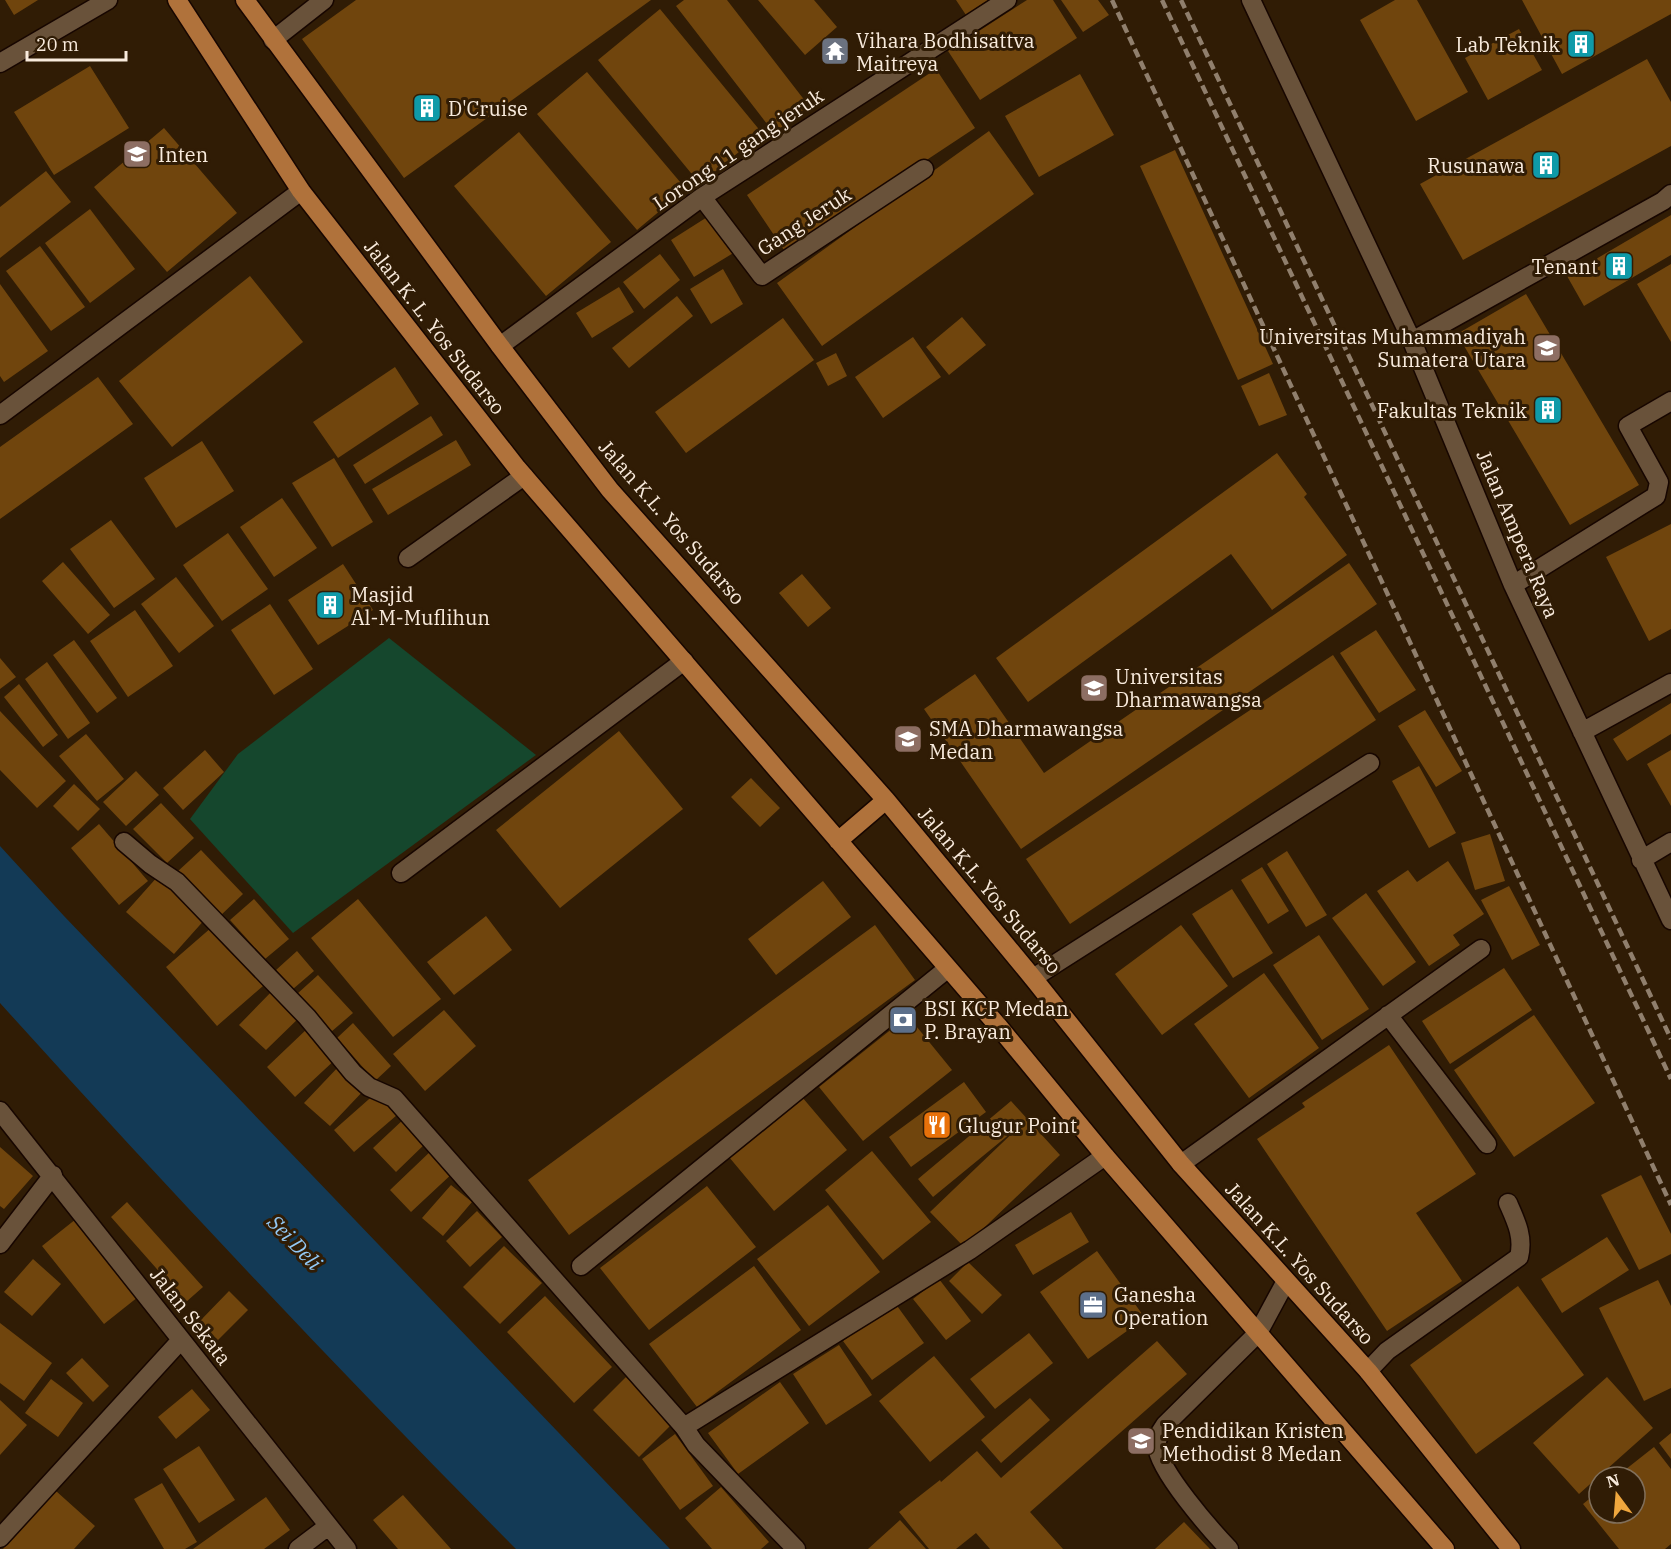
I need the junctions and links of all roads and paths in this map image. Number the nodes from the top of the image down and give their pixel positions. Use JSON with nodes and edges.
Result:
{"nodes":[{"id":1,"x":108,"y":0,"type":"edge"},
{"id":2,"x":177,"y":0,"type":"edge"},
{"id":3,"x":245,"y":0,"type":"edge"},
{"id":4,"x":324,"y":0,"type":"edge"},
{"id":5,"x":1007,"y":0,"type":"edge"},
{"id":6,"x":1251,"y":0,"type":"edge"},
{"id":7,"x":273,"y":40,"type":"junction"},
{"id":8,"x":0,"y":63,"type":"edge"},
{"id":9,"x":924,"y":168,"type":"dead end"},
{"id":10,"x":301,"y":191,"type":"junction"},
{"id":11,"x":1671,"y":195,"type":"edge"},
{"id":12,"x":702,"y":197,"type":"junction"},
{"id":13,"x":1412,"y":341,"type":"junction"},
{"id":14,"x":500,"y":346,"type":"junction"},
{"id":15,"x":1671,"y":401,"type":"edge"},
{"id":16,"x":0,"y":415,"type":"edge"},
{"id":17,"x":524,"y":476,"type":"junction"},
{"id":18,"x":408,"y":558,"type":"dead end"},
{"id":19,"x":1513,"y":585,"type":"junction"},
{"id":20,"x":684,"y":661,"type":"junction"},
{"id":21,"x":1671,"y":682,"type":"edge"},
{"id":22,"x":1582,"y":732,"type":"junction"},
{"id":23,"x":1370,"y":763,"type":"dead end"},
{"id":24,"x":886,"y":800,"type":"junction"},
{"id":25,"x":838,"y":841,"type":"junction"},
{"id":26,"x":124,"y":842,"type":"dead end"},
{"id":27,"x":1671,"y":842,"type":"edge"},
{"id":28,"x":1641,"y":860,"type":"junction"},
{"id":29,"x":400,"y":873,"type":"dead end"},
{"id":30,"x":1671,"y":920,"type":"edge"},
{"id":31,"x":1481,"y":949,"type":"dead end"},
{"id":32,"x":947,"y":969,"type":"junction"},
{"id":33,"x":1033,"y":978,"type":"junction"},
{"id":34,"x":1388,"y":1015,"type":"junction"},
{"id":35,"x":0,"y":1111,"type":"edge"},
{"id":36,"x":1487,"y":1144,"type":"dead end"},
{"id":37,"x":1105,"y":1156,"type":"junction"},
{"id":38,"x":1181,"y":1164,"type":"junction"},
{"id":39,"x":53,"y":1175,"type":"junction"},
{"id":40,"x":1508,"y":1203,"type":"dead end"},
{"id":41,"x":0,"y":1244,"type":"edge"},
{"id":42,"x":581,"y":1266,"type":"dead end"},
{"id":43,"x":1286,"y":1281,"type":"junction"},
{"id":44,"x":1258,"y":1333,"type":"junction"},
{"id":45,"x":181,"y":1340,"type":"junction"},
{"id":46,"x":1368,"y":1371,"type":"junction"},
{"id":47,"x":684,"y":1427,"type":"junction"},
{"id":48,"x":327,"y":1527,"type":"junction"},
{"id":49,"x":0,"y":1538,"type":"edge"},
{"id":50,"x":1508,"y":1548,"type":"edge"},
{"id":51,"x":298,"y":1549,"type":"edge"},
{"id":52,"x":347,"y":1549,"type":"edge"},
{"id":53,"x":796,"y":1549,"type":"edge"},
{"id":54,"x":1229,"y":1549,"type":"edge"},
{"id":55,"x":1445,"y":1549,"type":"edge"}],
"edges":[{"from":1,"to":8,"type":"street"},
{"from":2,"to":10,"type":"main road","name":"Jalan K. L. Yos Sudarso"},
{"from":3,"to":7,"type":"main road","name":"Jalan K. L. Yos Sudarso"},
{"from":4,"to":7,"type":"street"},
{"from":5,"to":12,"type":"street","name":"Lorong 11 gang jeruk"},
{"from":6,"to":13,"type":"street","name":"Jalan Ampera Raya"},
{"from":7,"to":14,"type":"main road","name":"Jalan K. L. Yos Sudarso"},
{"from":9,"to":12,"type":"street","name":"Gang Jeruk"},
{"from":10,"to":16,"type":"street"},
{"from":10,"to":17,"type":"main road","name":"Jalan K. L. Yos Sudarso"},
{"from":11,"to":13,"type":"street"},
{"from":12,"to":14,"type":"street","name":"Lorong 11 gang jeruk"},
{"from":13,"to":19,"type":"street","name":"Jalan Ampera Raya"},
{"from":14,"to":24,"type":"main road","name":"Jalan K.L. Yos Sudarso"},
{"from":15,"to":19,"type":"street"},
{"from":17,"to":18,"type":"street"},
{"from":17,"to":20,"type":"main road","name":"Jalan K. L. Yos Sudarso"},
{"from":19,"to":22,"type":"street","name":"Jalan Ampera Raya"},
{"from":20,"to":25,"type":"main road"},
{"from":20,"to":29,"type":"street"},
{"from":21,"to":22,"type":"street"},
{"from":22,"to":28,"type":"street","name":"Jalan Ampera Raya"},
{"from":23,"to":33,"type":"street"},
{"from":24,"to":25,"type":"main road"},
{"from":24,"to":33,"type":"main road","name":"Jalan K.L. Yos Sudarso"},
{"from":25,"to":32,"type":"main road"},
{"from":26,"to":47,"type":"street"},
{"from":27,"to":28,"type":"street"},
{"from":28,"to":30,"type":"street","name":"Jalan Ampera Raya"},
{"from":31,"to":34,"type":"street"},
{"from":32,"to":37,"type":"main road"},
{"from":32,"to":42,"type":"street"},
{"from":33,"to":38,"type":"main road","name":"Jalan K.L. Yos Sudarso"},
{"from":34,"to":36,"type":"street"},
{"from":34,"to":38,"type":"street"},
{"from":35,"to":39,"type":"street","name":"Jalan Sekata"},
{"from":37,"to":44,"type":"main road"},
{"from":37,"to":47,"type":"street"},
{"from":38,"to":43,"type":"main road","name":"Jalan K.L. Yos Sudarso"},
{"from":39,"to":41,"type":"street"},
{"from":39,"to":45,"type":"street","name":"Jalan Sekata"},
{"from":40,"to":46,"type":"street"},
{"from":43,"to":44,"type":"street"},
{"from":43,"to":46,"type":"main road","name":"Jalan K.L. Yos Sudarso"},
{"from":44,"to":54,"type":"street"},
{"from":44,"to":55,"type":"main road"},
{"from":45,"to":48,"type":"street","name":"Jalan Sekata"},
{"from":45,"to":49,"type":"street"},
{"from":46,"to":50,"type":"main road","name":"Jalan K.L. Yos Sudarso"},
{"from":47,"to":53,"type":"street"},
{"from":48,"to":51,"type":"street"},
{"from":48,"to":52,"type":"street","name":"Jalan Sekata"}]}
